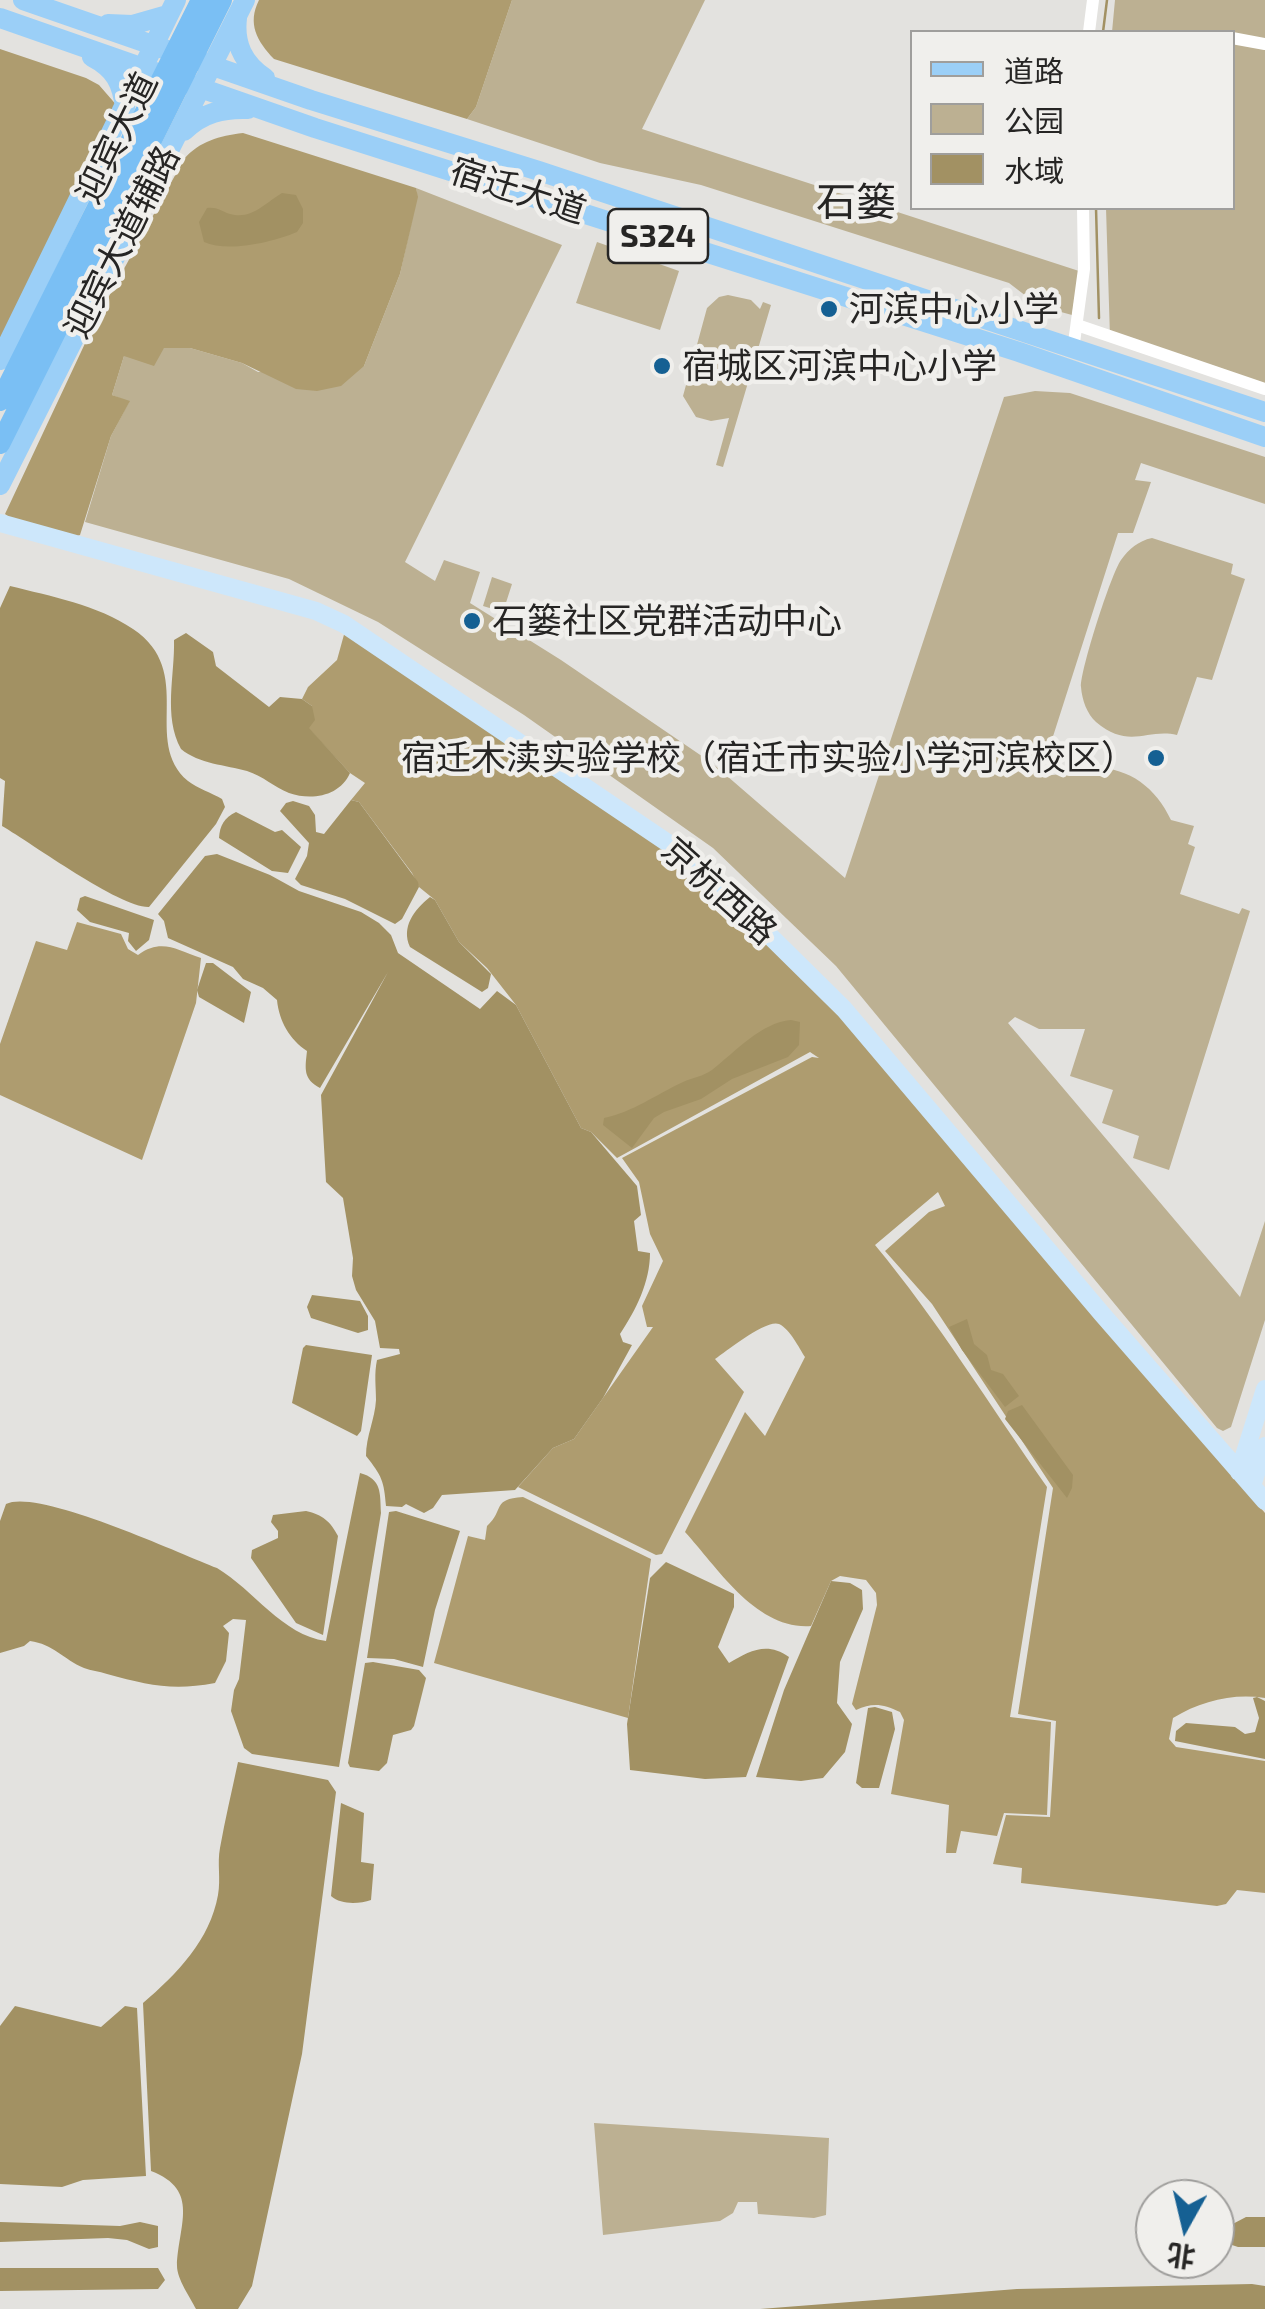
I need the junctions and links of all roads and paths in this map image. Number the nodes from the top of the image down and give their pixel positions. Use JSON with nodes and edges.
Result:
{"nodes":[{"id":1,"x":23,"y":0,"type":"edge"},
{"id":2,"x":201,"y":0,"type":"edge"},
{"id":3,"x":1093,"y":0,"type":"edge"},
{"id":4,"x":235,"y":5,"type":"edge"},
{"id":5,"x":172,"y":7,"type":"edge"},
{"id":6,"x":58,"y":12,"type":"junction"},
{"id":7,"x":0,"y":18,"type":"edge"},
{"id":8,"x":1089,"y":30,"type":"edge"},
{"id":9,"x":50,"y":35,"type":"junction"},
{"id":10,"x":1235,"y":39,"type":"edge"},
{"id":11,"x":1265,"y":44,"type":"edge"},
{"id":12,"x":154,"y":45,"type":"junction"},
{"id":13,"x":212,"y":66,"type":"junction"},
{"id":14,"x":144,"y":68,"type":"junction"},
{"id":15,"x":201,"y":88,"type":"junction"},
{"id":16,"x":292,"y":94,"type":"junction"},
{"id":17,"x":126,"y":109,"type":"junction"},
{"id":18,"x":277,"y":114,"type":"junction"},
{"id":19,"x":172,"y":144,"type":"junction"},
{"id":20,"x":1082,"y":210,"type":"edge"},
{"id":21,"x":60,"y":302,"type":"junction"},
{"id":22,"x":1077,"y":326,"type":"junction"},
{"id":23,"x":1074,"y":350,"type":"junction"},
{"id":24,"x":0,"y":360,"type":"edge"},
{"id":25,"x":1265,"y":389,"type":"edge"},
{"id":26,"x":0,"y":400,"type":"edge"},
{"id":27,"x":1265,"y":412,"type":"edge"},
{"id":28,"x":1265,"y":437,"type":"edge"},
{"id":29,"x":0,"y":444,"type":"edge"},
{"id":30,"x":0,"y":484,"type":"edge"},
{"id":31,"x":0,"y":523,"type":"edge"},
{"id":32,"x":1265,"y":1389,"type":"edge"},
{"id":33,"x":1265,"y":1446,"type":"edge"},
{"id":34,"x":1239,"y":1472,"type":"junction"},
{"id":35,"x":1259,"y":1494,"type":"edge"}],
"edges":[{"from":1,"to":6,"type":"main road","name":"宿迁大道","number":"S324"},
{"from":2,"to":21,"type":"highway","name":"迎宾大道"},
{"from":3,"to":8,"type":"street"},
{"from":4,"to":13,"type":"main road","name":"迎宾大道辅路"},
{"from":4,"to":16,"type":"main road"},
{"from":4,"to":21,"type":"highway","name":"迎宾大道"},
{"from":5,"to":6,"type":"main road"},
{"from":5,"to":12,"type":"main road","name":"迎宾大道辅路"},
{"from":6,"to":12,"type":"main road","name":"宿迁大道","number":"S324"},
{"from":7,"to":9,"type":"main road","name":"宿迁大道","number":"S324"},
{"from":9,"to":14,"type":"main road","name":"宿迁大道","number":"S324"},
{"from":9,"to":17,"type":"main road"},
{"from":10,"to":11,"type":"street"},
{"from":12,"to":13,"type":"main road","name":"宿迁大道","number":"S324"},
{"from":12,"to":14,"type":"main road","name":"迎宾大道辅路"},
{"from":13,"to":15,"type":"main road","name":"迎宾大道辅路"},
{"from":13,"to":16,"type":"main road","name":"宿迁大道","number":"S324"},
{"from":14,"to":15,"type":"main road","name":"宿迁大道","number":"S324"},
{"from":14,"to":17,"type":"main road","name":"迎宾大道辅路"},
{"from":15,"to":18,"type":"main road","name":"宿迁大道","number":"S324"},
{"from":15,"to":19,"type":"main road","name":"迎宾大道辅路"},
{"from":16,"to":23,"type":"main road","name":"宿迁大道","number":"S324"},
{"from":17,"to":21,"type":"main road","name":"迎宾大道辅路"},
{"from":18,"to":19,"type":"main road"},
{"from":18,"to":28,"type":"main road","name":"宿迁大道","number":"S324"},
{"from":19,"to":21,"type":"main road","name":"迎宾大道辅路"},
{"from":20,"to":22,"type":"street"},
{"from":21,"to":24,"type":"main road","name":"迎宾大道辅路"},
{"from":21,"to":26,"type":"highway"},
{"from":21,"to":29,"type":"highway"},
{"from":21,"to":30,"type":"main road","name":"迎宾大道辅路"},
{"from":22,"to":23,"type":"street"},
{"from":22,"to":25,"type":"street"},
{"from":23,"to":27,"type":"main road","name":"宿迁大道","number":"S324"},
{"from":31,"to":34,"type":"main road","name":"京杭西路"},
{"from":32,"to":34,"type":"main road"},
{"from":33,"to":35,"type":"main road"},
{"from":34,"to":35,"type":"main road","name":"京杭西路"}]}
